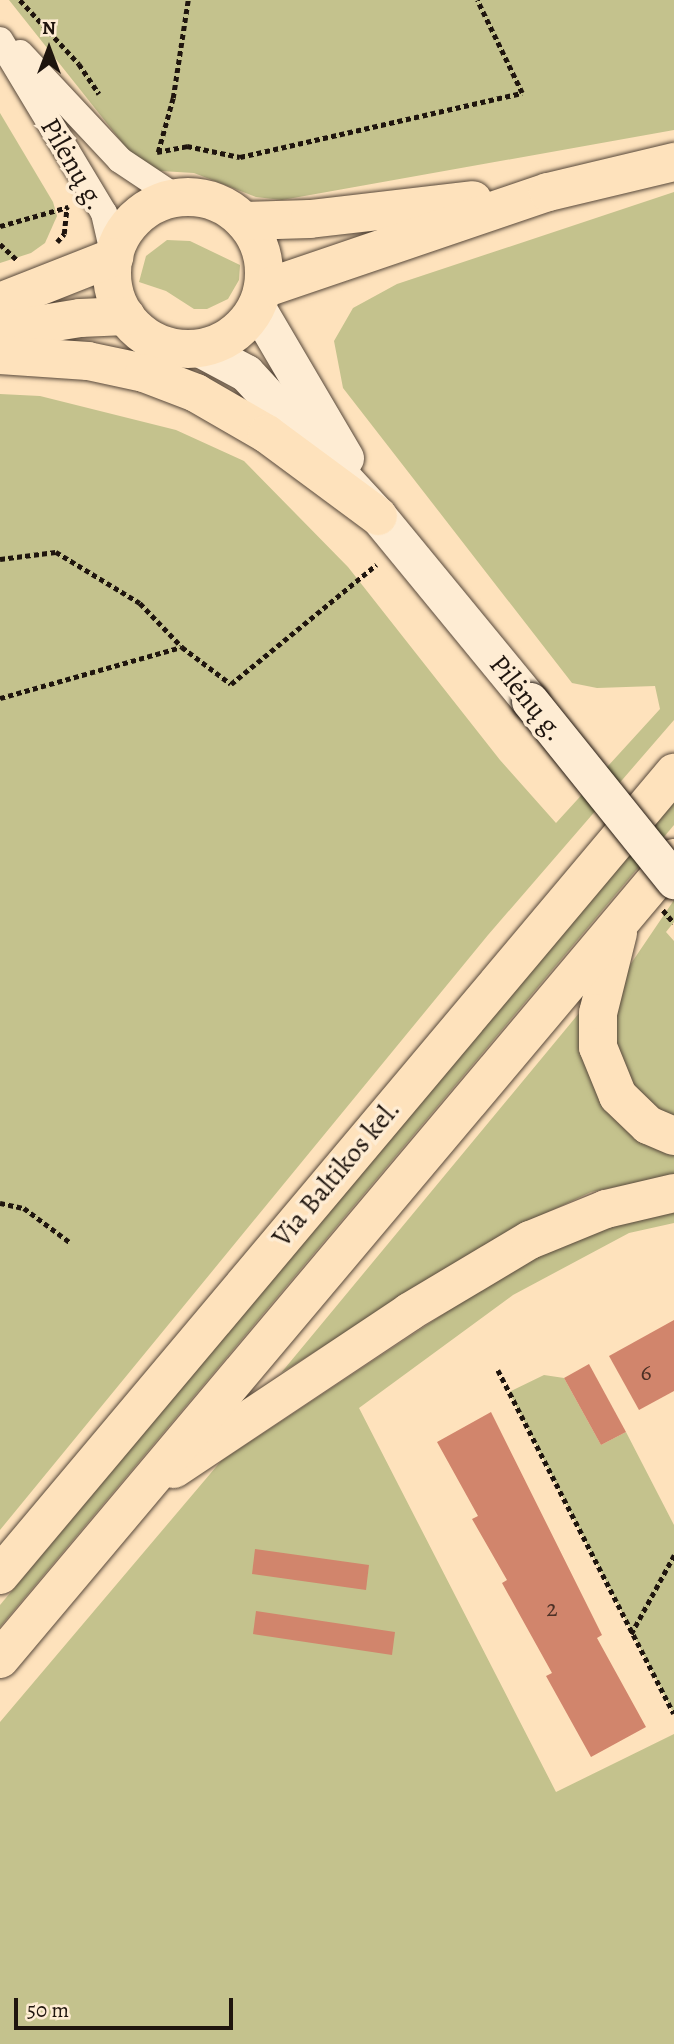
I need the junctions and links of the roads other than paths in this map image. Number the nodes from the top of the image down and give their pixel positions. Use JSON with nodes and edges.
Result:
{"nodes":[{"id":1,"x":0,"y":31,"type":"edge"},
{"id":2,"x":0,"y":40,"type":"edge"},
{"id":3,"x":674,"y":162,"type":"edge"},
{"id":4,"x":548,"y":192,"type":"junction"},
{"id":5,"x":177,"y":198,"type":"junction"},
{"id":6,"x":244,"y":221,"type":"junction"},
{"id":7,"x":114,"y":257,"type":"junction"},
{"id":8,"x":259,"y":297,"type":"junction"},
{"id":9,"x":0,"y":302,"type":"edge"},
{"id":10,"x":126,"y":316,"type":"junction"},
{"id":11,"x":0,"y":331,"type":"edge"},
{"id":12,"x":200,"y":348,"type":"junction"},
{"id":13,"x":0,"y":355,"type":"edge"},
{"id":14,"x":378,"y":516,"type":"junction"},
{"id":15,"x":674,"y":773,"type":"edge"},
{"id":16,"x":674,"y":858,"type":"edge"},
{"id":17,"x":674,"y":880,"type":"edge"},
{"id":18,"x":623,"y":918,"type":"junction"},
{"id":19,"x":674,"y":1136,"type":"edge"},
{"id":20,"x":674,"y":1194,"type":"edge"},
{"id":21,"x":136,"y":1495,"type":"junction"},
{"id":22,"x":0,"y":1575,"type":"edge"},
{"id":23,"x":0,"y":1659,"type":"edge"}],
"edges":[{"from":1,"to":5,"type":"street","name":"Pilėnų g."},
{"from":2,"to":7,"type":"street","name":"Pilėnų g."},
{"from":3,"to":4,"type":"main road"},
{"from":4,"to":6,"type":"main road"},
{"from":4,"to":8,"type":"main road"},
{"from":5,"to":6,"type":"main road"},
{"from":5,"to":7,"type":"main road"},
{"from":6,"to":8,"type":"main road"},
{"from":7,"to":9,"type":"main road"},
{"from":7,"to":10,"type":"main road"},
{"from":8,"to":12,"type":"main road"},
{"from":8,"to":14,"type":"main road","name":"Pilėnų g."},
{"from":10,"to":11,"type":"main road"},
{"from":10,"to":12,"type":"main road"},
{"from":12,"to":14,"type":"main road","name":"Pilėnų g."},
{"from":13,"to":14,"type":"main road"},
{"from":14,"to":17,"type":"main road","name":"Pilėnų g.","bridge":true},
{"from":15,"to":22,"type":"main road","name":"Via Baltikos kel."},
{"from":16,"to":18,"type":"main road","name":"Via Baltikos kel."},
{"from":18,"to":19,"type":"main road"},
{"from":18,"to":21,"type":"main road","name":"Via Baltikos kel."},
{"from":20,"to":21,"type":"main road"},
{"from":21,"to":23,"type":"main road","name":"Via Baltikos kel."}]}
